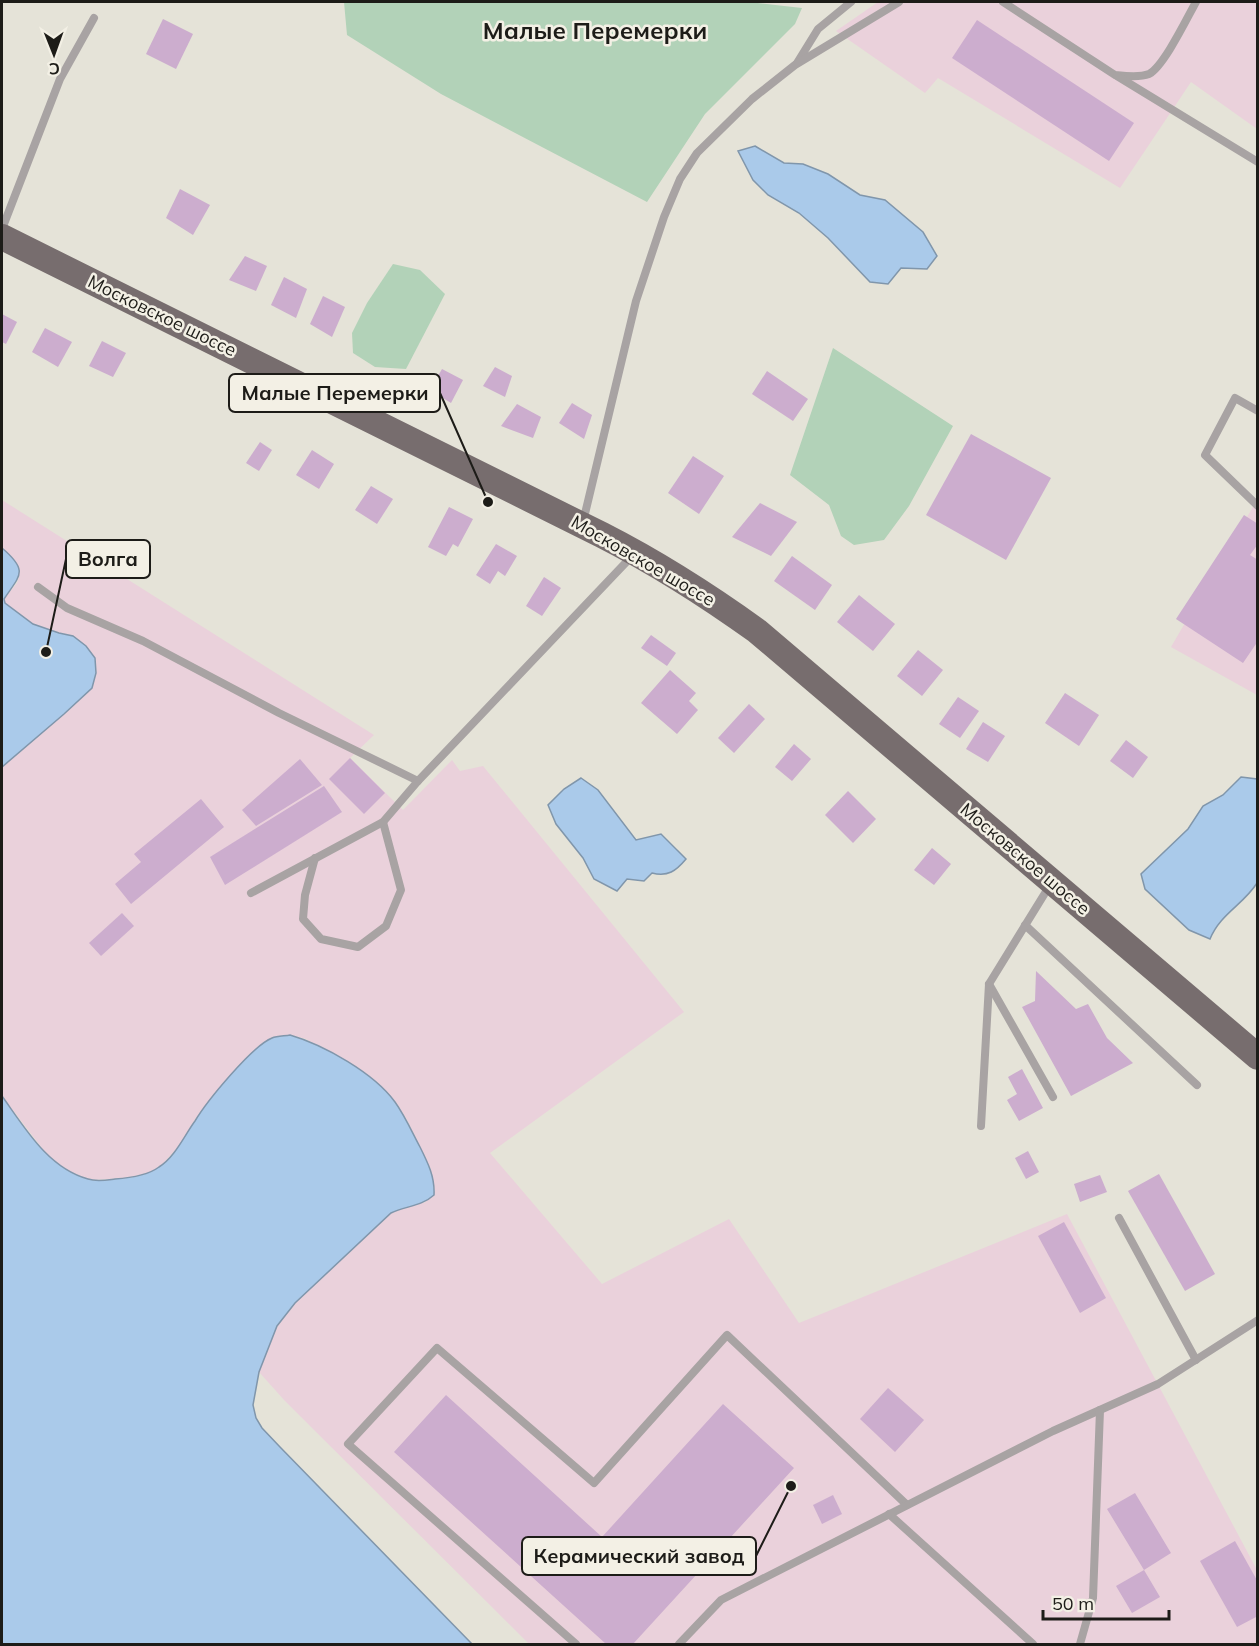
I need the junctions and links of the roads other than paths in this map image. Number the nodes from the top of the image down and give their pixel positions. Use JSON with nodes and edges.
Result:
{"nodes":[{"id":1,"x":851,"y":2,"type":"edge"},
{"id":2,"x":900,"y":2,"type":"edge"},
{"id":3,"x":1003,"y":2,"type":"edge"},
{"id":4,"x":1195,"y":2,"type":"edge"},
{"id":5,"x":94,"y":18,"type":"dead end"},
{"id":6,"x":795,"y":65,"type":"junction"},
{"id":7,"x":1115,"y":75,"type":"junction"},
{"id":8,"x":1257,"y":162,"type":"edge"},
{"id":9,"x":2,"y":229,"type":"edge"},
{"id":10,"x":2,"y":237,"type":"edge"},
{"id":11,"x":1257,"y":411,"type":"edge"},
{"id":12,"x":1257,"y":506,"type":"edge"},
{"id":13,"x":582,"y":525,"type":"junction"},
{"id":14,"x":635,"y":553,"type":"junction"},
{"id":15,"x":38,"y":587,"type":"dead end"},
{"id":16,"x":418,"y":781,"type":"junction"},
{"id":17,"x":382,"y":822,"type":"junction"},
{"id":18,"x":315,"y":858,"type":"junction"},
{"id":19,"x":1051,"y":882,"type":"junction"},
{"id":20,"x":251,"y":893,"type":"dead end"},
{"id":21,"x":1025,"y":925,"type":"junction"},
{"id":22,"x":989,"y":984,"type":"junction"},
{"id":23,"x":1257,"y":1057,"type":"edge"},
{"id":24,"x":1197,"y":1085,"type":"dead end"},
{"id":25,"x":1053,"y":1097,"type":"dead end"},
{"id":26,"x":981,"y":1126,"type":"dead end"},
{"id":27,"x":1119,"y":1218,"type":"dead end"},
{"id":28,"x":1257,"y":1320,"type":"edge"},
{"id":29,"x":1196,"y":1360,"type":"junction"},
{"id":30,"x":1100,"y":1410,"type":"junction"},
{"id":31,"x":907,"y":1505,"type":"junction"},
{"id":32,"x":889,"y":1514,"type":"junction"},
{"id":33,"x":576,"y":1644,"type":"edge"},
{"id":34,"x":679,"y":1644,"type":"edge"},
{"id":35,"x":1033,"y":1644,"type":"edge"},
{"id":36,"x":1080,"y":1644,"type":"edge"}],
"edges":[{"from":1,"to":6,"type":"lane"},
{"from":2,"to":6,"type":"lane"},
{"from":3,"to":7,"type":"lane"},
{"from":4,"to":7,"type":"lane"},
{"from":5,"to":9,"type":"lane"},
{"from":6,"to":13,"type":"lane"},
{"from":7,"to":8,"type":"lane"},
{"from":10,"to":13,"type":"main road","name":"Московское шоссе"},
{"from":11,"to":12,"type":"lane"},
{"from":13,"to":14,"type":"main road","name":"Московское шоссе"},
{"from":14,"to":16,"type":"lane"},
{"from":14,"to":19,"type":"main road","name":"Московское шоссе"},
{"from":15,"to":16,"type":"lane"},
{"from":16,"to":17,"type":"lane"},
{"from":17,"to":18,"type":"lane"},
{"from":17,"to":18,"type":"lane"},
{"from":18,"to":20,"type":"lane"},
{"from":19,"to":21,"type":"lane"},
{"from":19,"to":23,"type":"main road","name":"Московское шоссе"},
{"from":21,"to":22,"type":"lane"},
{"from":21,"to":24,"type":"lane"},
{"from":22,"to":25,"type":"lane"},
{"from":22,"to":26,"type":"lane"},
{"from":27,"to":29,"type":"lane"},
{"from":28,"to":29,"type":"lane"},
{"from":29,"to":30,"type":"lane"},
{"from":30,"to":31,"type":"lane"},
{"from":30,"to":36,"type":"lane"},
{"from":31,"to":32,"type":"lane"},
{"from":31,"to":33,"type":"lane"},
{"from":32,"to":34,"type":"lane"},
{"from":32,"to":35,"type":"lane"}]}
